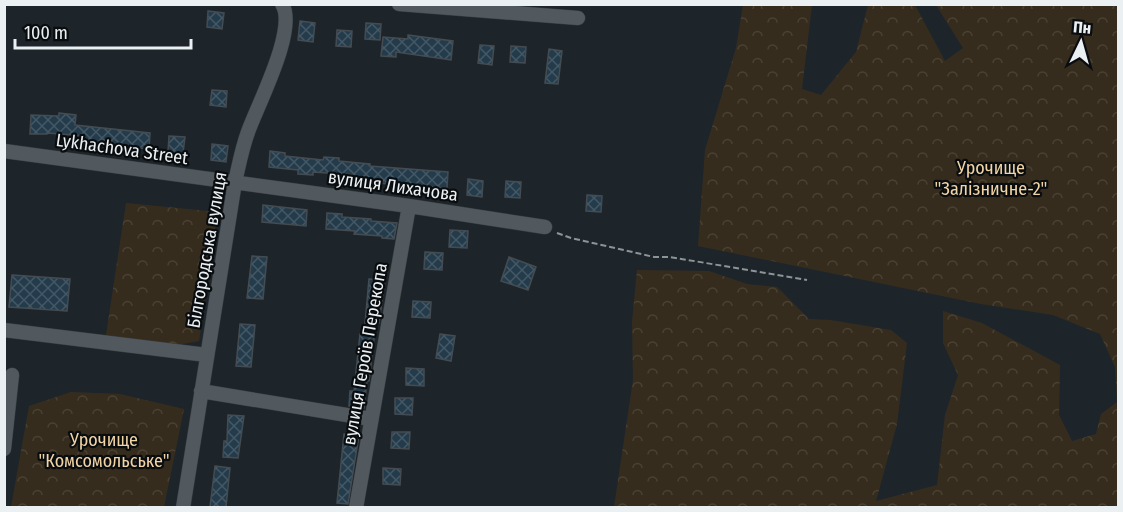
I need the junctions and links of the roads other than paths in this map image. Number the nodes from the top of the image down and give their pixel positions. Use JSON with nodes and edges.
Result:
{"nodes":[{"id":1,"x":282,"y":4,"type":"edge"},
{"id":2,"x":399,"y":4,"type":"edge"},
{"id":3,"x":578,"y":18,"type":"dead end"},
{"id":4,"x":4,"y":152,"type":"edge"},
{"id":5,"x":235,"y":182,"type":"junction"},
{"id":6,"x":409,"y":206,"type":"junction"},
{"id":7,"x":545,"y":227,"type":"road end"},
{"id":8,"x":4,"y":330,"type":"edge"},
{"id":9,"x":207,"y":355,"type":"junction"},
{"id":10,"x":12,"y":375,"type":"dead end"},
{"id":11,"x":201,"y":391,"type":"junction"},
{"id":12,"x":371,"y":419,"type":"junction"},
{"id":13,"x":4,"y":448,"type":"edge"},
{"id":14,"x":183,"y":507,"type":"edge"},
{"id":15,"x":356,"y":507,"type":"edge"}],
"edges":[{"from":1,"to":5,"type":"street","name":"Білгородська вулиця"},
{"from":2,"to":3,"type":"street"},
{"from":4,"to":5,"type":"street","name":"Lykhachova Street"},
{"from":5,"to":6,"type":"street","name":"вулиця Лихачова"},
{"from":5,"to":9,"type":"street","name":"Білгородська вулиця"},
{"from":6,"to":7,"type":"street","name":"вулиця Лихачова"},
{"from":6,"to":12,"type":"street","name":"вулиця Героїв Перекопа"},
{"from":8,"to":9,"type":"street"},
{"from":9,"to":11,"type":"street","name":"Білгородська вулиця"},
{"from":10,"to":13,"type":"street"},
{"from":11,"to":12,"type":"street"},
{"from":11,"to":14,"type":"street","name":"Білгородська вулиця"},
{"from":12,"to":15,"type":"street","name":"вулиця Героїв Перекопа"}]}
